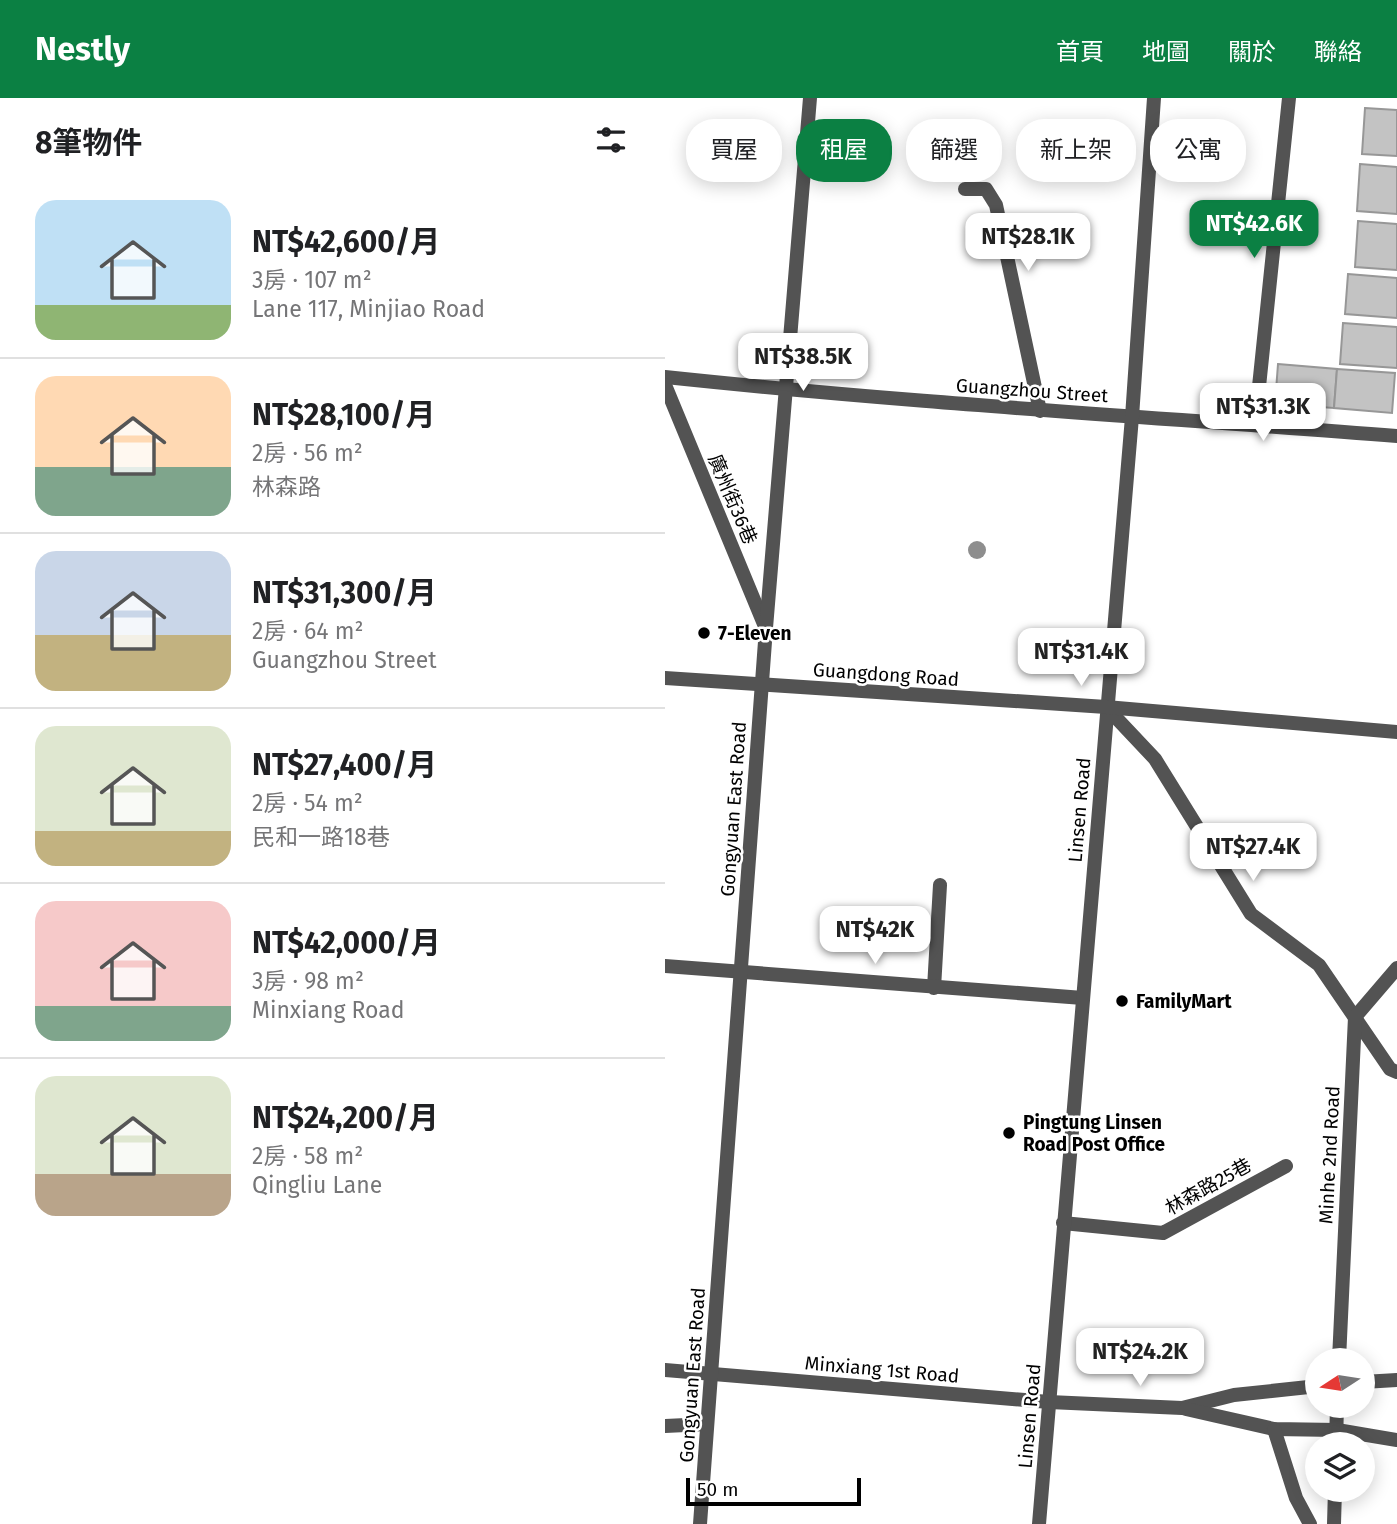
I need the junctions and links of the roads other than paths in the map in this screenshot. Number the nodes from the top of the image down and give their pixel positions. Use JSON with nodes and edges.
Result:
{"nodes":[{"id":1,"x":810,"y":98,"type":"edge"},
{"id":2,"x":1154,"y":98,"type":"edge"},
{"id":3,"x":1289,"y":98,"type":"edge"},
{"id":4,"x":965,"y":189,"type":"dead end"},
{"id":5,"x":665,"y":377,"type":"edge"},
{"id":6,"x":665,"y":385,"type":"edge"},
{"id":7,"x":786,"y":390,"type":"junction"},
{"id":8,"x":1040,"y":411,"type":"junction"},
{"id":9,"x":1132,"y":417,"type":"junction"},
{"id":10,"x":1255,"y":425,"type":"junction"},
{"id":11,"x":1397,"y":436,"type":"edge"},
{"id":12,"x":766,"y":628,"type":"junction"},
{"id":13,"x":665,"y":678,"type":"edge"},
{"id":14,"x":762,"y":686,"type":"junction"},
{"id":15,"x":1106,"y":707,"type":"junction"},
{"id":16,"x":1396,"y":733,"type":"edge"},
{"id":17,"x":940,"y":886,"type":"dead end"},
{"id":18,"x":665,"y":966,"type":"edge"},
{"id":19,"x":1397,"y":968,"type":"edge"},
{"id":20,"x":739,"y":972,"type":"junction"},
{"id":21,"x":935,"y":988,"type":"junction"},
{"id":22,"x":1083,"y":998,"type":"junction"},
{"id":23,"x":1355,"y":1017,"type":"junction"},
{"id":24,"x":1397,"y":1072,"type":"edge"},
{"id":25,"x":1286,"y":1166,"type":"dead end"},
{"id":26,"x":1063,"y":1223,"type":"junction"},
{"id":27,"x":1340,"y":1348,"type":"edge"},
{"id":28,"x":665,"y":1370,"type":"edge"},
{"id":29,"x":711,"y":1374,"type":"junction"},
{"id":30,"x":1397,"y":1380,"type":"edge"},
{"id":31,"x":1375,"y":1381,"type":"edge"},
{"id":32,"x":1305,"y":1387,"type":"edge"},
{"id":33,"x":1049,"y":1402,"type":"junction"},
{"id":34,"x":1182,"y":1408,"type":"junction"},
{"id":35,"x":707,"y":1424,"type":"junction"},
{"id":36,"x":665,"y":1426,"type":"edge"},
{"id":37,"x":1274,"y":1429,"type":"junction"},
{"id":38,"x":1305,"y":1433,"type":"edge"},
{"id":39,"x":1375,"y":1439,"type":"edge"},
{"id":40,"x":1397,"y":1440,"type":"edge"},
{"id":41,"x":1335,"y":1502,"type":"edge"},
{"id":42,"x":700,"y":1524,"type":"edge"},
{"id":43,"x":1039,"y":1524,"type":"edge"},
{"id":44,"x":1310,"y":1524,"type":"edge"},
{"id":45,"x":1334,"y":1524,"type":"edge"}],
"edges":[{"from":1,"to":7,"type":"street","name":"Gongyuan East Road"},
{"from":2,"to":9,"type":"street","name":"Linsen Road"},
{"from":3,"to":10,"type":"street"},
{"from":4,"to":8,"type":"street"},
{"from":5,"to":7,"type":"street","name":"Guangzhou Street"},
{"from":6,"to":12,"type":"street","name":"廣州街36巷"},
{"from":7,"to":8,"type":"street","name":"Guangzhou Street"},
{"from":7,"to":12,"type":"street","name":"Gongyuan East Road"},
{"from":8,"to":9,"type":"street","name":"Guangzhou Street"},
{"from":9,"to":10,"type":"street","name":"Guangzhou Street"},
{"from":9,"to":15,"type":"street","name":"Linsen Road"},
{"from":10,"to":11,"type":"street","name":"Guangzhou Street"},
{"from":12,"to":14,"type":"street","name":"Gongyuan East Road"},
{"from":13,"to":14,"type":"street","name":"Guangdong Road"},
{"from":14,"to":15,"type":"street","name":"Guangdong Road"},
{"from":14,"to":20,"type":"street","name":"Gongyuan East Road"},
{"from":15,"to":16,"type":"street","name":"Guangdong Road"},
{"from":15,"to":22,"type":"street","name":"Linsen Road"},
{"from":15,"to":23,"type":"street"},
{"from":17,"to":21,"type":"street"},
{"from":18,"to":20,"type":"street"},
{"from":19,"to":23,"type":"street"},
{"from":20,"to":21,"type":"street"},
{"from":20,"to":29,"type":"street","name":"Gongyuan East Road"},
{"from":21,"to":22,"type":"street"},
{"from":22,"to":26,"type":"street","name":"Linsen Road"},
{"from":23,"to":24,"type":"street"},
{"from":23,"to":27,"type":"street","name":"Minhe 2nd Road"},
{"from":25,"to":26,"type":"street","name":"林森路25巷"},
{"from":26,"to":33,"type":"street","name":"Linsen Road"},
{"from":28,"to":29,"type":"street","name":"Minxiang 1st Road"},
{"from":29,"to":33,"type":"street","name":"Minxiang 1st Road"},
{"from":29,"to":35,"type":"street","name":"Gongyuan East Road"},
{"from":30,"to":31,"type":"street"},
{"from":32,"to":34,"type":"street"},
{"from":33,"to":34,"type":"street","name":"Minxiang 1st Road"},
{"from":33,"to":43,"type":"street","name":"Linsen Road"},
{"from":34,"to":37,"type":"street"},
{"from":35,"to":36,"type":"street"},
{"from":35,"to":42,"type":"street","name":"Gongyuan East Road"},
{"from":37,"to":38,"type":"street"},
{"from":37,"to":44,"type":"street"},
{"from":39,"to":40,"type":"street"},
{"from":41,"to":45,"type":"street"}]}
